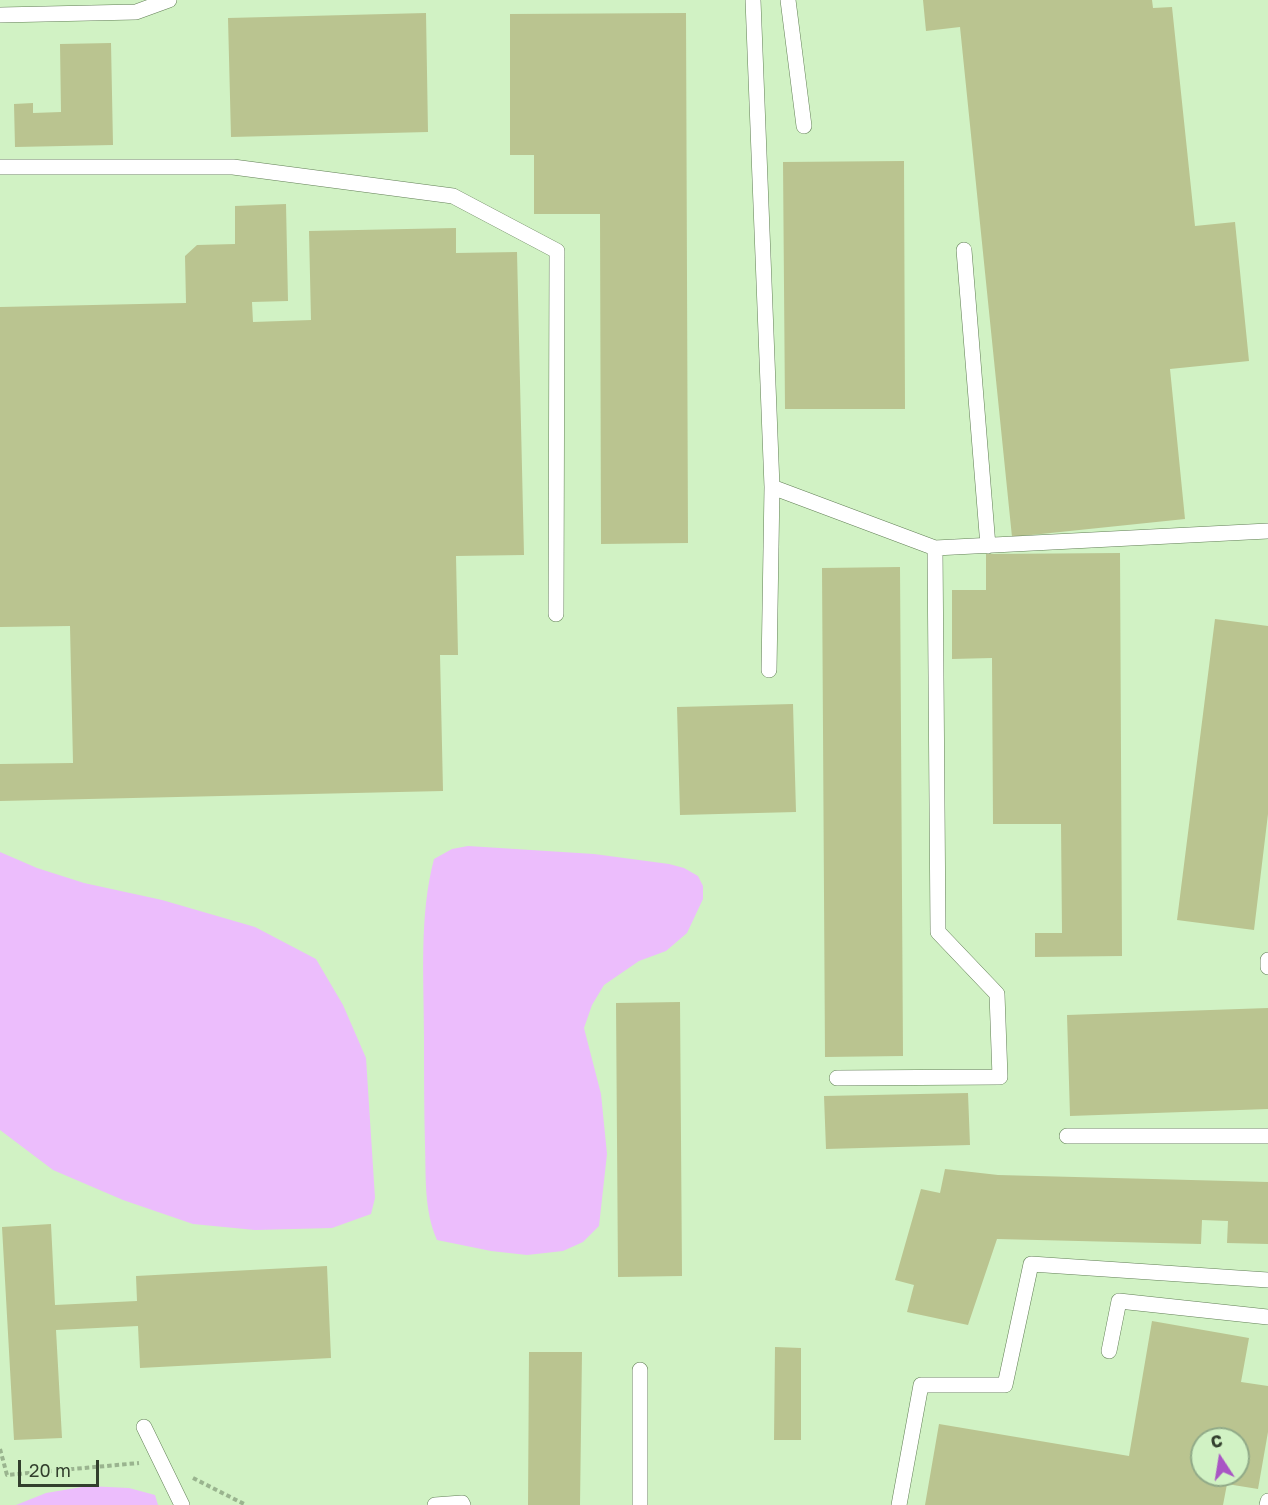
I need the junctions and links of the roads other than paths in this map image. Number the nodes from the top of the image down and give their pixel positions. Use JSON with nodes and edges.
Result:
{"nodes":[{"id":1,"x":169,"y":0,"type":"edge"},
{"id":2,"x":753,"y":0,"type":"edge"},
{"id":3,"x":788,"y":0,"type":"edge"},
{"id":4,"x":71,"y":7,"type":"edge"},
{"id":5,"x":0,"y":15,"type":"edge"},
{"id":6,"x":804,"y":126,"type":"dead end"},
{"id":7,"x":0,"y":167,"type":"edge"},
{"id":8,"x":964,"y":250,"type":"dead end"},
{"id":9,"x":772,"y":487,"type":"junction"},
{"id":10,"x":1268,"y":531,"type":"edge"},
{"id":11,"x":988,"y":546,"type":"junction"},
{"id":12,"x":935,"y":548,"type":"junction"},
{"id":13,"x":556,"y":614,"type":"dead end"},
{"id":14,"x":769,"y":670,"type":"dead end"},
{"id":15,"x":1268,"y":960,"type":"edge"},
{"id":16,"x":1268,"y":967,"type":"edge"},
{"id":17,"x":837,"y":1077,"type":"dead end"},
{"id":18,"x":1066,"y":1136,"type":"dead end"},
{"id":19,"x":1268,"y":1136,"type":"edge"},
{"id":20,"x":1268,"y":1280,"type":"edge"},
{"id":21,"x":1268,"y":1317,"type":"edge"},
{"id":22,"x":1109,"y":1351,"type":"dead end"},
{"id":23,"x":639,"y":1370,"type":"dead end"},
{"id":24,"x":144,"y":1427,"type":"dead end"},
{"id":25,"x":182,"y":1505,"type":"edge"},
{"id":26,"x":435,"y":1505,"type":"edge"},
{"id":27,"x":463,"y":1505,"type":"edge"},
{"id":28,"x":640,"y":1505,"type":"edge"},
{"id":29,"x":899,"y":1505,"type":"edge"}],
"edges":[{"from":1,"to":4,"type":"lane"},
{"from":2,"to":9,"type":"lane"},
{"from":3,"to":6,"type":"lane"},
{"from":4,"to":5,"type":"lane"},
{"from":7,"to":13,"type":"lane"},
{"from":8,"to":11,"type":"lane"},
{"from":9,"to":12,"type":"lane"},
{"from":9,"to":14,"type":"lane"},
{"from":10,"to":11,"type":"lane"},
{"from":11,"to":12,"type":"lane"},
{"from":12,"to":17,"type":"lane"},
{"from":15,"to":16,"type":"lane"},
{"from":18,"to":19,"type":"lane"},
{"from":20,"to":29,"type":"lane"},
{"from":21,"to":22,"type":"lane"},
{"from":23,"to":28,"type":"lane"},
{"from":24,"to":25,"type":"lane"},
{"from":26,"to":27,"type":"lane"}]}
